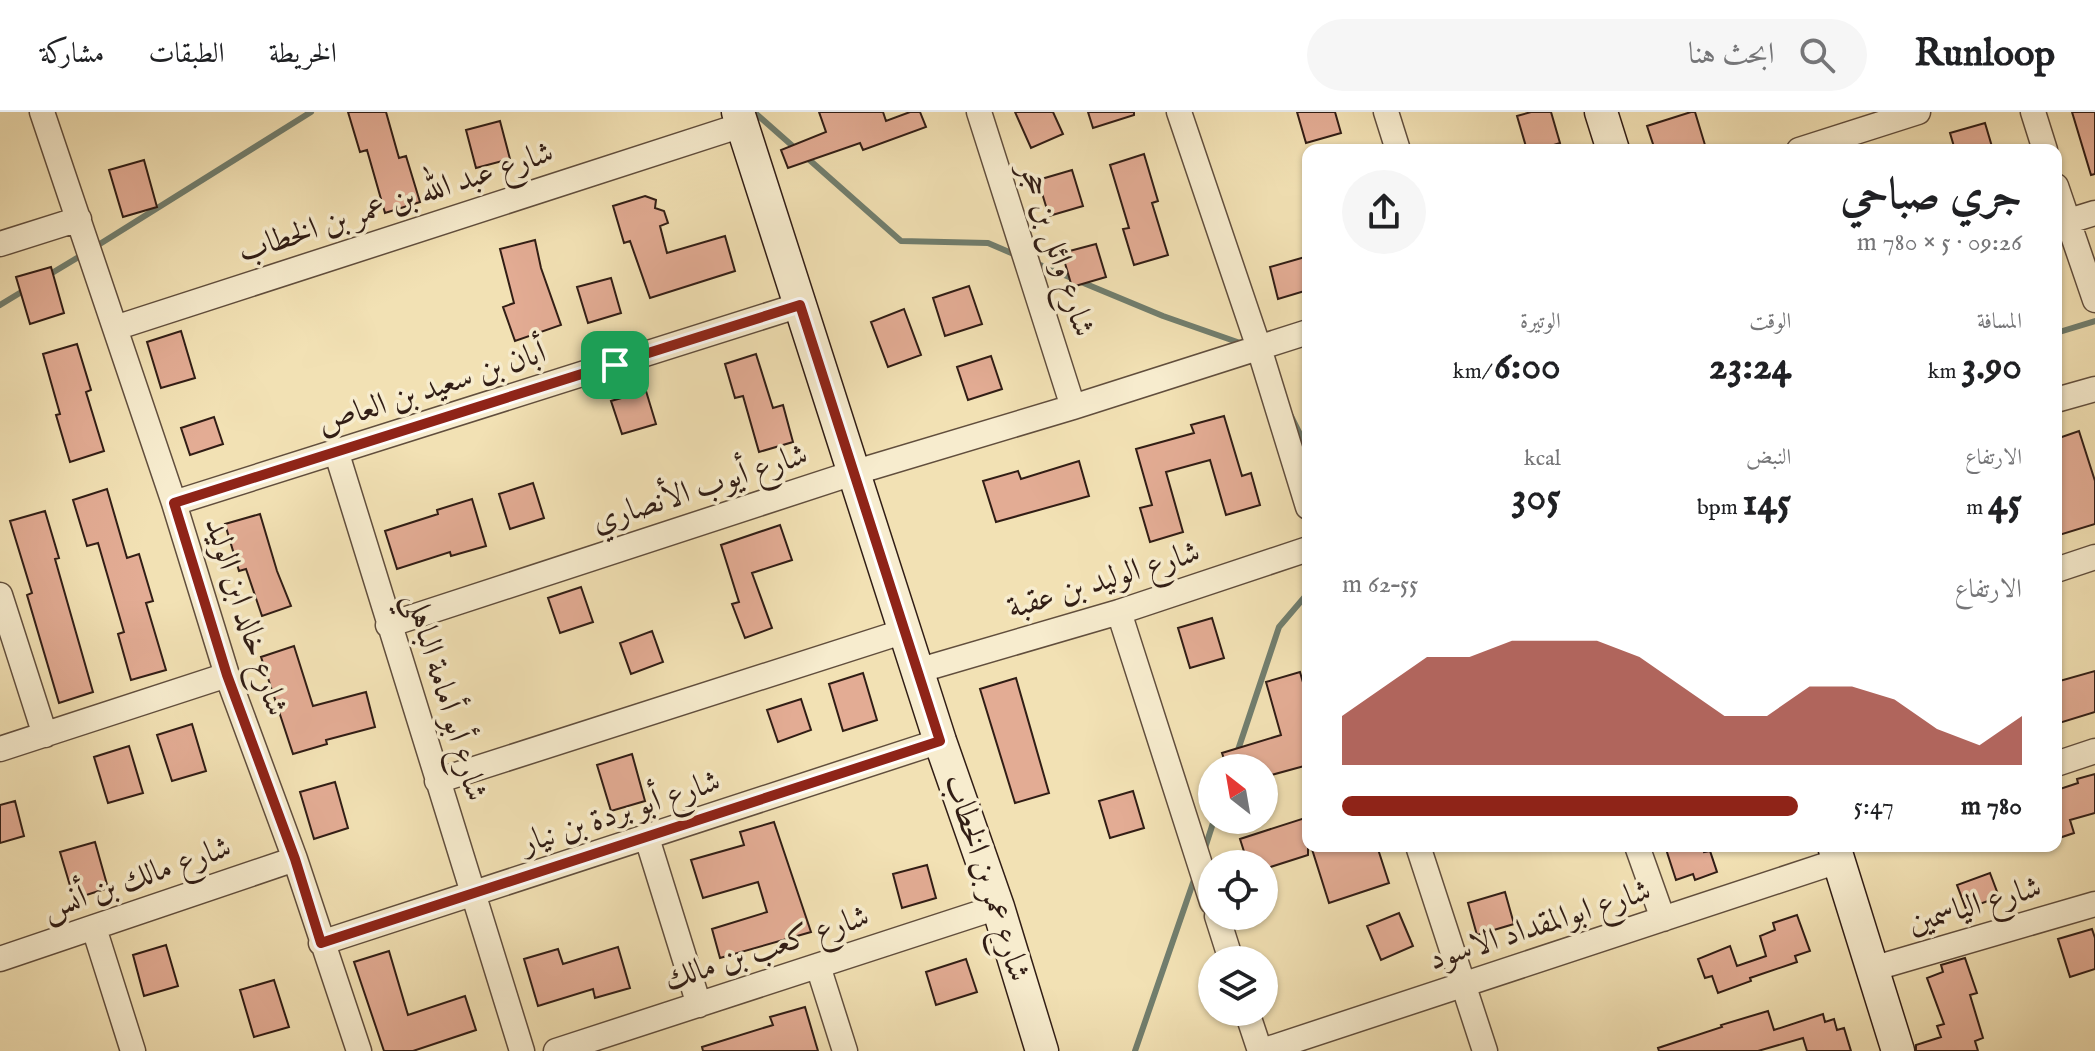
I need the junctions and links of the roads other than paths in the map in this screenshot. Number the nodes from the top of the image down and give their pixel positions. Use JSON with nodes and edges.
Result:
{"nodes":[{"id":1,"x":42,"y":112,"type":"edge"},
{"id":2,"x":979,"y":112,"type":"edge"},
{"id":3,"x":1179,"y":112,"type":"edge"},
{"id":4,"x":1386,"y":112,"type":"edge"},
{"id":5,"x":1601,"y":112,"type":"edge"},
{"id":6,"x":1918,"y":112,"type":"edge"},
{"id":7,"x":2033,"y":112,"type":"edge"},
{"id":8,"x":740,"y":119,"type":"edge"},
{"id":9,"x":1396,"y":144,"type":"edge"},
{"id":10,"x":1611,"y":144,"type":"edge"},
{"id":11,"x":1818,"y":144,"type":"edge"},
{"id":12,"x":2043,"y":144,"type":"edge"},
{"id":13,"x":2095,"y":213,"type":"edge"},
{"id":14,"x":79,"y":219,"type":"junction"},
{"id":15,"x":2062,"y":223,"type":"edge"},
{"id":16,"x":0,"y":244,"type":"edge"},
{"id":17,"x":2095,"y":300,"type":"edge"},
{"id":18,"x":800,"y":305,"type":"junction"},
{"id":19,"x":115,"y":328,"type":"junction"},
{"id":20,"x":1302,"y":334,"type":"edge"},
{"id":21,"x":1259,"y":348,"type":"junction"},
{"id":22,"x":2095,"y":389,"type":"edge"},
{"id":23,"x":2062,"y":398,"type":"edge"},
{"id":24,"x":1073,"y":407,"type":"junction"},
{"id":25,"x":337,"y":454,"type":"junction"},
{"id":26,"x":856,"y":472,"type":"junction"},
{"id":27,"x":1302,"y":488,"type":"edge"},
{"id":28,"x":174,"y":503,"type":"junction"},
{"id":29,"x":1302,"y":551,"type":"edge"},
{"id":30,"x":2095,"y":557,"type":"edge"},
{"id":31,"x":2062,"y":568,"type":"edge"},
{"id":32,"x":0,"y":595,"type":"edge"},
{"id":33,"x":1119,"y":612,"type":"junction"},
{"id":34,"x":388,"y":625,"type":"junction"},
{"id":35,"x":905,"y":631,"type":"junction"},
{"id":36,"x":917,"y":671,"type":"junction"},
{"id":37,"x":227,"y":675,"type":"junction"},
{"id":38,"x":45,"y":735,"type":"junction"},
{"id":39,"x":940,"y":741,"type":"junction"},
{"id":40,"x":0,"y":749,"type":"edge"},
{"id":41,"x":2095,"y":751,"type":"edge"},
{"id":42,"x":2062,"y":762,"type":"edge"},
{"id":43,"x":437,"y":781,"type":"junction"},
{"id":44,"x":647,"y":838,"type":"junction"},
{"id":45,"x":1420,"y":852,"type":"edge"},
{"id":46,"x":1639,"y":852,"type":"edge"},
{"id":47,"x":1836,"y":854,"type":"edge"},
{"id":48,"x":1198,"y":858,"type":"edge"},
{"id":49,"x":295,"y":859,"type":"junction"},
{"id":50,"x":474,"y":895,"type":"junction"},
{"id":51,"x":2095,"y":904,"type":"edge"},
{"id":52,"x":998,"y":907,"type":"junction"},
{"id":53,"x":1663,"y":919,"type":"junction"},
{"id":54,"x":94,"y":928,"type":"junction"},
{"id":55,"x":321,"y":943,"type":"junction"},
{"id":56,"x":0,"y":959,"type":"edge"},
{"id":57,"x":818,"y":966,"type":"junction"},
{"id":58,"x":1872,"y":969,"type":"junction"},
{"id":59,"x":1463,"y":985,"type":"junction"},
{"id":60,"x":699,"y":1005,"type":"junction"},
{"id":61,"x":1252,"y":1026,"type":"edge"},
{"id":62,"x":133,"y":1051,"type":"edge"},
{"id":63,"x":359,"y":1051,"type":"edge"},
{"id":64,"x":522,"y":1051,"type":"edge"},
{"id":65,"x":556,"y":1051,"type":"edge"},
{"id":66,"x":845,"y":1051,"type":"edge"},
{"id":67,"x":1042,"y":1051,"type":"edge"},
{"id":68,"x":1261,"y":1051,"type":"edge"},
{"id":69,"x":1485,"y":1051,"type":"edge"},
{"id":70,"x":1898,"y":1051,"type":"edge"}],
"edges":[{"from":1,"to":14,"type":"street","name":"شارع خالد ابن الوليد"},
{"from":2,"to":24,"type":"street","name":"شارع وائل بن حجر"},
{"from":3,"to":21,"type":"street"},
{"from":4,"to":9,"type":"street"},
{"from":5,"to":10,"type":"street"},
{"from":6,"to":11,"type":"street"},
{"from":7,"to":12,"type":"street"},
{"from":8,"to":18,"type":"street","name":"شارع عمر بن الخطاب"},
{"from":8,"to":19,"type":"street","name":"شارع عبد الله بن عمر بن الخطاب"},
{"from":13,"to":15,"type":"street"},
{"from":14,"to":16,"type":"street"},
{"from":14,"to":19,"type":"street","name":"شارع خالد ابن الوليد"},
{"from":15,"to":17,"type":"street"},
{"from":18,"to":25,"type":"street","name":"أبان بن سعيد بن العاص"},
{"from":18,"to":26,"type":"street","name":"شارع عمر بن الخطاب"},
{"from":19,"to":28,"type":"street","name":"شارع خالد ابن الوليد"},
{"from":20,"to":21,"type":"street","name":"شارع أيوب الأنصاري"},
{"from":21,"to":24,"type":"street","name":"شارع أيوب الأنصاري"},
{"from":21,"to":27,"type":"street"},
{"from":22,"to":23,"type":"street"},
{"from":24,"to":26,"type":"street","name":"شارع أيوب الأنصاري"},
{"from":25,"to":28,"type":"street","name":"أبان بن سعيد بن العاص"},
{"from":25,"to":34,"type":"street","name":"شارع أبو أمامة الباهلي"},
{"from":26,"to":34,"type":"street","name":"شارع أيوب الأنصاري"},
{"from":26,"to":35,"type":"street","name":"شارع عمر بن الخطاب"},
{"from":28,"to":37,"type":"street","name":"شارع خالد ابن الوليد"},
{"from":29,"to":33,"type":"street","name":"شارع الوليد بن عقبة"},
{"from":30,"to":31,"type":"street"},
{"from":32,"to":38,"type":"street"},
{"from":33,"to":36,"type":"street","name":"شارع الوليد بن عقبة"},
{"from":33,"to":48,"type":"street"},
{"from":34,"to":43,"type":"street","name":"شارع أبو أمامة الباهلي"},
{"from":35,"to":36,"type":"street","name":"شارع عمر بن الخطاب"},
{"from":35,"to":43,"type":"street"},
{"from":36,"to":39,"type":"street","name":"شارع عمر بن الخطاب"},
{"from":37,"to":38,"type":"street"},
{"from":37,"to":49,"type":"street","name":"شارع خالد ابن الوليد"},
{"from":38,"to":40,"type":"street"},
{"from":39,"to":44,"type":"street","name":"شارع أبو بردة بن نيار"},
{"from":39,"to":52,"type":"street","name":"شارع عمر بن الخطاب"},
{"from":41,"to":42,"type":"street"},
{"from":43,"to":50,"type":"street","name":"شارع أبو أمامة الباهلي"},
{"from":44,"to":50,"type":"street","name":"شارع أبو بردة بن نيار"},
{"from":44,"to":60,"type":"street"},
{"from":45,"to":59,"type":"street"},
{"from":46,"to":53,"type":"street"},
{"from":47,"to":53,"type":"street","name":"شارع ابوالمقداد الاسود"},
{"from":47,"to":58,"type":"street"},
{"from":49,"to":54,"type":"street","name":"شارع مالك بن أنس"},
{"from":49,"to":55,"type":"street","name":"شارع خالد ابن الوليد"},
{"from":50,"to":55,"type":"street","name":"شارع أبو بردة بن نيار"},
{"from":50,"to":64,"type":"street","name":"شارع أبو أمامة الباهلي"},
{"from":51,"to":58,"type":"street","name":"شارع الياسمين"},
{"from":52,"to":57,"type":"street","name":"شارع كعب بن مالك"},
{"from":52,"to":67,"type":"street","name":"شارع عمر بن الخطاب"},
{"from":53,"to":59,"type":"street","name":"شارع ابوالمقداد الاسود"},
{"from":54,"to":56,"type":"street","name":"شارع مالك بن أنس"},
{"from":54,"to":62,"type":"street"},
{"from":55,"to":63,"type":"street","name":"شارع خالد ابن الوليد"},
{"from":57,"to":60,"type":"street","name":"شارع كعب بن مالك"},
{"from":57,"to":66,"type":"street"},
{"from":58,"to":70,"type":"street"},
{"from":59,"to":68,"type":"street","name":"شارع ابوالمقداد الاسود"},
{"from":59,"to":69,"type":"street"},
{"from":60,"to":65,"type":"street","name":"شارع كعب بن مالك"},
{"from":61,"to":68,"type":"street"}]}
